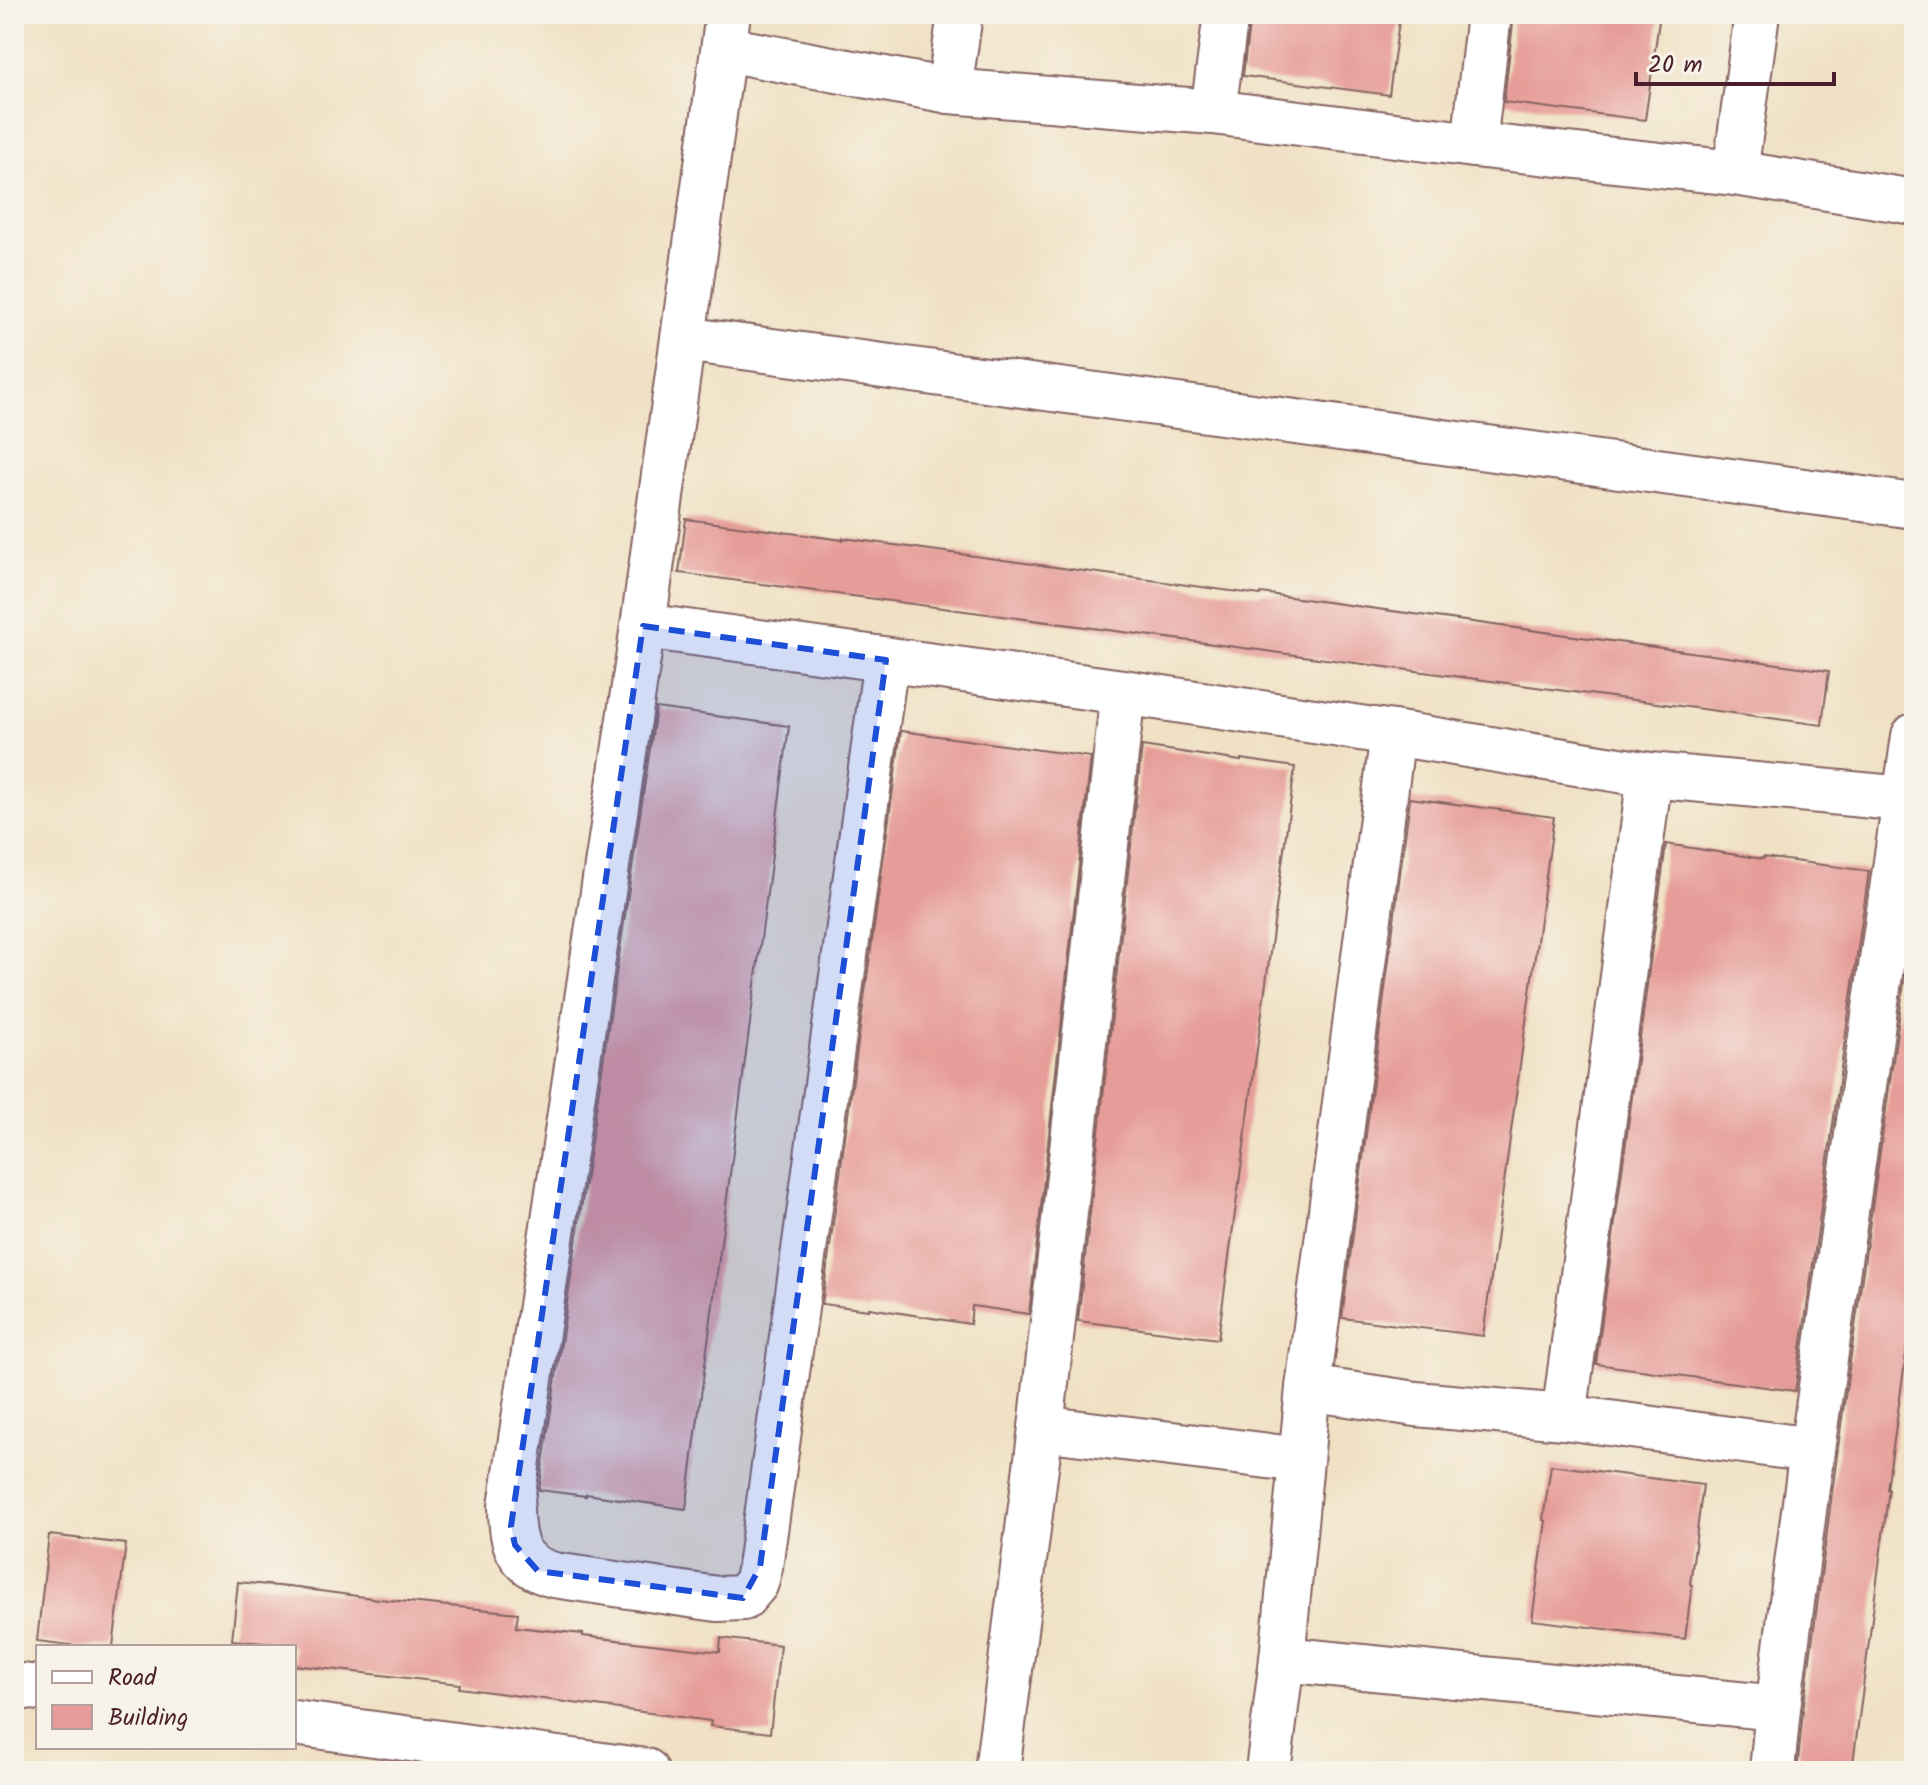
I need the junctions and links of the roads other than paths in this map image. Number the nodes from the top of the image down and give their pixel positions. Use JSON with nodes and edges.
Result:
{"nodes":[{"id":1,"x":960,"y":14,"type":"edge"},
{"id":2,"x":1226,"y":14,"type":"edge"},
{"id":3,"x":1489,"y":14,"type":"edge"},
{"id":4,"x":1757,"y":14,"type":"edge"},
{"id":5,"x":726,"y":31,"type":"edge"},
{"id":6,"x":949,"y":91,"type":"junction"},
{"id":7,"x":1213,"y":112,"type":"junction"},
{"id":8,"x":1474,"y":145,"type":"junction"},
{"id":9,"x":1735,"y":173,"type":"junction"},
{"id":10,"x":1914,"y":202,"type":"edge"},
{"id":11,"x":684,"y":339,"type":"junction"},
{"id":12,"x":1914,"y":506,"type":"edge"},
{"id":13,"x":643,"y":626,"type":"junction"},
{"id":14,"x":886,"y":660,"type":"junction"},
{"id":15,"x":1123,"y":692,"type":"junction"},
{"id":16,"x":1393,"y":733,"type":"junction"},
{"id":17,"x":1914,"y":736,"type":"edge"},
{"id":18,"x":1650,"y":775,"type":"junction"},
{"id":19,"x":1905,"y":799,"type":"junction"},
{"id":20,"x":1308,"y":1388,"type":"junction"},
{"id":21,"x":1564,"y":1417,"type":"junction"},
{"id":22,"x":1041,"y":1428,"type":"junction"},
{"id":23,"x":1812,"y":1450,"type":"junction"},
{"id":24,"x":1301,"y":1460,"type":"junction"},
{"id":25,"x":1282,"y":1659,"type":"junction"},
{"id":26,"x":14,"y":1685,"type":"edge"},
{"id":27,"x":36,"y":1688,"type":"edge"},
{"id":28,"x":1778,"y":1708,"type":"junction"},
{"id":29,"x":296,"y":1723,"type":"edge"},
{"id":30,"x":646,"y":1771,"type":"edge"},
{"id":31,"x":997,"y":1771,"type":"edge"},
{"id":32,"x":1268,"y":1771,"type":"edge"},
{"id":33,"x":1772,"y":1771,"type":"edge"}],
"edges":[{"from":1,"to":6,"type":"street"},
{"from":2,"to":7,"type":"street"},
{"from":3,"to":8,"type":"street"},
{"from":4,"to":9,"type":"street"},
{"from":5,"to":6,"type":"street"},
{"from":5,"to":11,"type":"street"},
{"from":6,"to":7,"type":"street"},
{"from":7,"to":8,"type":"street"},
{"from":8,"to":9,"type":"street"},
{"from":9,"to":10,"type":"street"},
{"from":11,"to":12,"type":"street"},
{"from":11,"to":13,"type":"street"},
{"from":13,"to":14,"type":"street"},
{"from":13,"to":14,"type":"street"},
{"from":14,"to":15,"type":"street"},
{"from":15,"to":16,"type":"street"},
{"from":15,"to":22,"type":"street"},
{"from":16,"to":18,"type":"street"},
{"from":16,"to":20,"type":"street"},
{"from":17,"to":19,"type":"street"},
{"from":18,"to":19,"type":"street"},
{"from":18,"to":21,"type":"street"},
{"from":19,"to":23,"type":"street"},
{"from":20,"to":21,"type":"street"},
{"from":20,"to":24,"type":"street"},
{"from":21,"to":23,"type":"street"},
{"from":22,"to":24,"type":"street"},
{"from":22,"to":31,"type":"street"},
{"from":23,"to":28,"type":"street"},
{"from":24,"to":25,"type":"street"},
{"from":25,"to":28,"type":"street"},
{"from":25,"to":32,"type":"street"},
{"from":26,"to":27,"type":"street"},
{"from":28,"to":33,"type":"street"},
{"from":29,"to":30,"type":"street"}]}
